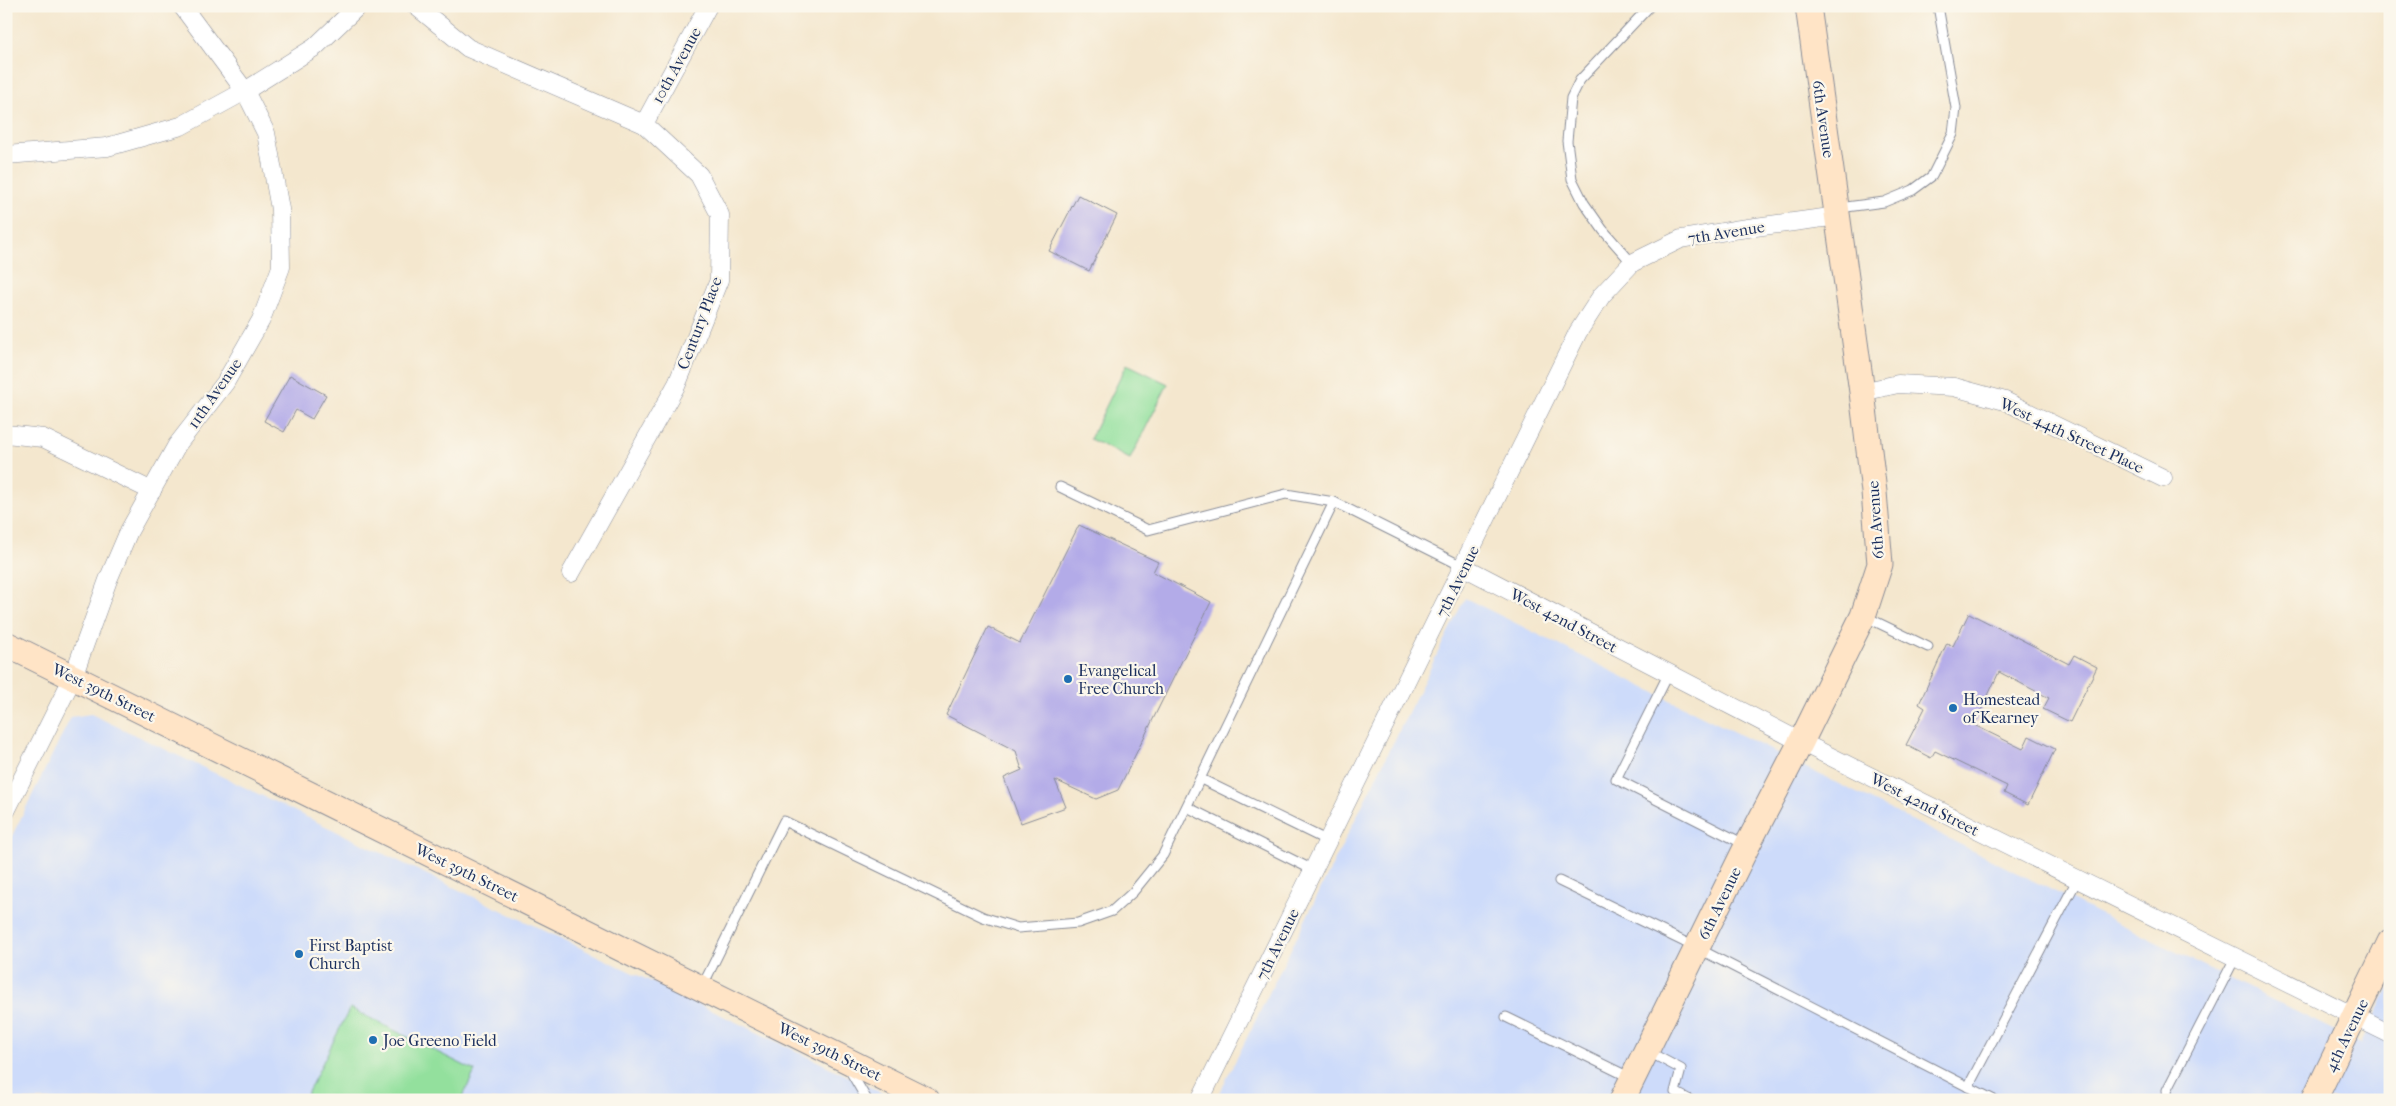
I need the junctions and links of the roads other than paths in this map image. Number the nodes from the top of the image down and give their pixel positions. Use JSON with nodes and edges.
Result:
{"nodes":[{"id":1,"x":182,"y":6,"type":"edge"},
{"id":2,"x":358,"y":6,"type":"edge"},
{"id":3,"x":416,"y":6,"type":"edge"},
{"id":4,"x":708,"y":6,"type":"edge"},
{"id":5,"x":1650,"y":6,"type":"edge"},
{"id":6,"x":1808,"y":6,"type":"edge"},
{"id":7,"x":1938,"y":6,"type":"edge"},
{"id":8,"x":245,"y":90,"type":"junction"},
{"id":9,"x":644,"y":124,"type":"junction"},
{"id":10,"x":6,"y":155,"type":"edge"},
{"id":11,"x":1837,"y":213,"type":"junction"},
{"id":12,"x":1632,"y":263,"type":"junction"},
{"id":13,"x":1862,"y":392,"type":"junction"},
{"id":14,"x":6,"y":434,"type":"edge"},
{"id":15,"x":2163,"y":478,"type":"dead end"},
{"id":16,"x":1060,"y":487,"type":"dead end"},
{"id":17,"x":152,"y":491,"type":"junction"},
{"id":18,"x":1334,"y":502,"type":"junction"},
{"id":19,"x":1464,"y":568,"type":"junction"},
{"id":20,"x":571,"y":573,"type":"dead end"},
{"id":21,"x":1864,"y":616,"type":"junction"},
{"id":22,"x":6,"y":644,"type":"edge"},
{"id":23,"x":1928,"y":647,"type":"dead end"},
{"id":24,"x":1668,"y":675,"type":"junction"},
{"id":25,"x":73,"y":677,"type":"junction"},
{"id":26,"x":1802,"y":742,"type":"junction"},
{"id":27,"x":1201,"y":779,"type":"junction"},
{"id":28,"x":1187,"y":807,"type":"junction"},
{"id":29,"x":6,"y":811,"type":"edge"},
{"id":30,"x":1328,"y":841,"type":"junction"},
{"id":31,"x":1747,"y":846,"type":"junction"},
{"id":32,"x":1313,"y":870,"type":"junction"},
{"id":33,"x":2077,"y":880,"type":"junction"},
{"id":34,"x":1559,"y":882,"type":"dead end"},
{"id":35,"x":2390,"y":942,"type":"edge"},
{"id":36,"x":1697,"y":948,"type":"junction"},
{"id":37,"x":2235,"y":958,"type":"junction"},
{"id":38,"x":702,"y":988,"type":"junction"},
{"id":39,"x":2356,"y":1016,"type":"junction"},
{"id":40,"x":1506,"y":1017,"type":"dead end"},
{"id":41,"x":2390,"y":1034,"type":"edge"},
{"id":42,"x":1646,"y":1051,"type":"junction"},
{"id":43,"x":843,"y":1058,"type":"junction"},
{"id":44,"x":1968,"y":1087,"type":"junction"},
{"id":45,"x":1627,"y":1089,"type":"edge"},
{"id":46,"x":867,"y":1100,"type":"edge"},
{"id":47,"x":927,"y":1100,"type":"edge"},
{"id":48,"x":1200,"y":1100,"type":"edge"},
{"id":49,"x":1690,"y":1100,"type":"edge"},
{"id":50,"x":1994,"y":1100,"type":"edge"},
{"id":51,"x":2168,"y":1100,"type":"edge"},
{"id":52,"x":2314,"y":1100,"type":"edge"}],
"edges":[{"from":1,"to":8,"type":"street","name":"11th Avenue"},
{"from":2,"to":8,"type":"street"},
{"from":3,"to":9,"type":"street","name":"Century Place"},
{"from":4,"to":9,"type":"street","name":"10th Avenue"},
{"from":5,"to":12,"type":"lane"},
{"from":6,"to":11,"type":"street","name":"6th Avenue"},
{"from":7,"to":11,"type":"lane"},
{"from":8,"to":10,"type":"street"},
{"from":8,"to":17,"type":"street","name":"11th Avenue"},
{"from":9,"to":20,"type":"street","name":"Century Place"},
{"from":11,"to":12,"type":"street","name":"7th Avenue"},
{"from":11,"to":13,"type":"street","name":"6th Avenue"},
{"from":12,"to":19,"type":"street","name":"7th Avenue"},
{"from":13,"to":15,"type":"street","name":"West 44th Street Place"},
{"from":13,"to":21,"type":"street","name":"6th Avenue"},
{"from":14,"to":17,"type":"street"},
{"from":16,"to":18,"type":"lane"},
{"from":17,"to":25,"type":"street","name":"11th Avenue"},
{"from":18,"to":19,"type":"lane"},
{"from":18,"to":27,"type":"lane"},
{"from":19,"to":24,"type":"street","name":"West 42nd Street"},
{"from":19,"to":30,"type":"street","name":"7th Avenue"},
{"from":21,"to":23,"type":"lane"},
{"from":21,"to":26,"type":"street","name":"6th Avenue"},
{"from":22,"to":25,"type":"street","name":"West 39th Street"},
{"from":24,"to":26,"type":"street","name":"West 42nd Street"},
{"from":24,"to":31,"type":"lane"},
{"from":25,"to":29,"type":"street","name":"11th Avenue"},
{"from":25,"to":38,"type":"street","name":"West 39th Street"},
{"from":26,"to":31,"type":"street","name":"6th Avenue"},
{"from":26,"to":33,"type":"street","name":"West 42nd Street"},
{"from":27,"to":28,"type":"lane"},
{"from":27,"to":30,"type":"lane"},
{"from":28,"to":32,"type":"lane"},
{"from":28,"to":38,"type":"lane"},
{"from":30,"to":32,"type":"street","name":"7th Avenue"},
{"from":31,"to":36,"type":"street","name":"6th Avenue"},
{"from":32,"to":48,"type":"street","name":"7th Avenue"},
{"from":33,"to":37,"type":"street","name":"West 42nd Street"},
{"from":33,"to":44,"type":"lane"},
{"from":34,"to":36,"type":"lane"},
{"from":35,"to":39,"type":"street","name":"4th Avenue"},
{"from":36,"to":42,"type":"street","name":"6th Avenue"},
{"from":36,"to":44,"type":"lane"},
{"from":37,"to":39,"type":"street","name":"West 42nd Street"},
{"from":37,"to":51,"type":"lane"},
{"from":38,"to":43,"type":"street","name":"West 39th Street"},
{"from":39,"to":41,"type":"street","name":"West 42nd Street"},
{"from":39,"to":52,"type":"street","name":"4th Avenue"},
{"from":40,"to":45,"type":"lane"},
{"from":42,"to":45,"type":"street","name":"6th Avenue"},
{"from":42,"to":49,"type":"lane"},
{"from":43,"to":46,"type":"lane"},
{"from":43,"to":47,"type":"street","name":"West 39th Street"},
{"from":44,"to":50,"type":"lane"}]}
